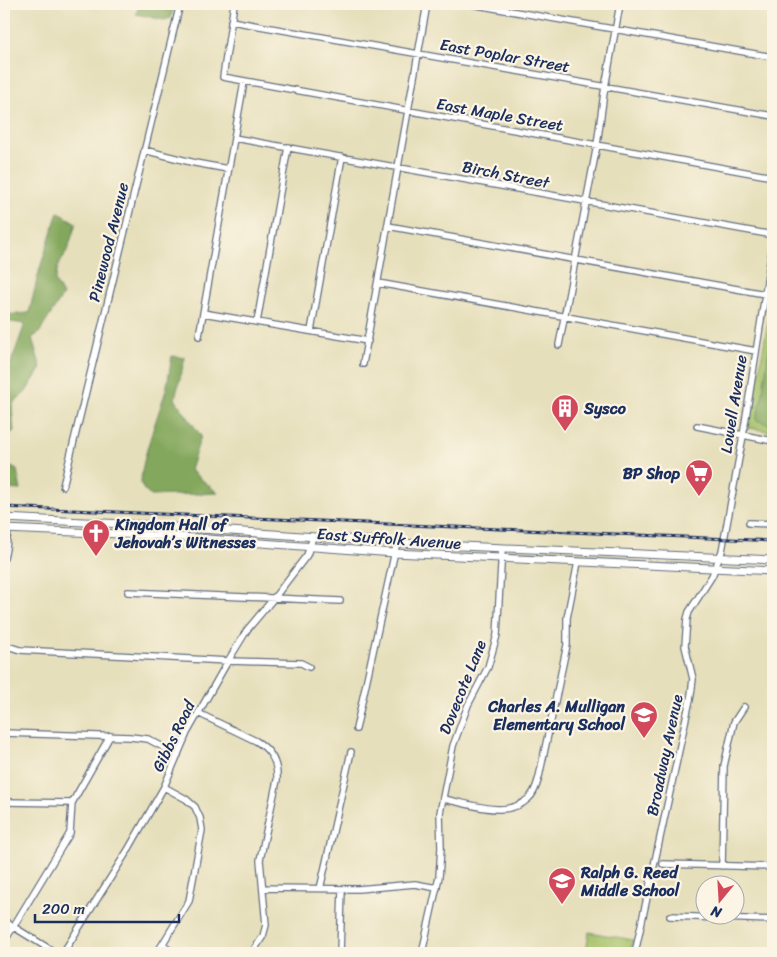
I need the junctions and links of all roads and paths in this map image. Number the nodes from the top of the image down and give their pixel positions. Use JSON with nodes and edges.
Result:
{"nodes":[{"id":1,"x":180,"y":4,"type":"edge"},
{"id":2,"x":234,"y":4,"type":"edge"},
{"id":3,"x":427,"y":4,"type":"edge"},
{"id":4,"x":471,"y":4,"type":"edge"},
{"id":5,"x":620,"y":4,"type":"edge"},
{"id":6,"x":231,"y":21,"type":"junction"},
{"id":7,"x":615,"y":29,"type":"junction"},
{"id":8,"x":418,"y":54,"type":"junction"},
{"id":9,"x":773,"y":57,"type":"edge"},
{"id":10,"x":244,"y":82,"type":"junction"},
{"id":11,"x":605,"y":87,"type":"junction"},
{"id":12,"x":408,"y":112,"type":"junction"},
{"id":13,"x":773,"y":116,"type":"edge"},
{"id":14,"x":234,"y":138,"type":"junction"},
{"id":15,"x":597,"y":145,"type":"junction"},
{"id":16,"x":288,"y":148,"type":"junction"},
{"id":17,"x":144,"y":150,"type":"junction"},
{"id":18,"x":342,"y":157,"type":"junction"},
{"id":19,"x":398,"y":168,"type":"junction"},
{"id":20,"x":228,"y":169,"type":"junction"},
{"id":21,"x":773,"y":177,"type":"edge"},
{"id":22,"x":586,"y":202,"type":"junction"},
{"id":23,"x":388,"y":226,"type":"junction"},
{"id":24,"x":773,"y":236,"type":"edge"},
{"id":25,"x":773,"y":243,"type":"edge"},
{"id":26,"x":574,"y":260,"type":"junction"},
{"id":27,"x":378,"y":283,"type":"junction"},
{"id":28,"x":765,"y":294,"type":"junction"},
{"id":29,"x":203,"y":313,"type":"junction"},
{"id":30,"x":564,"y":317,"type":"junction"},
{"id":31,"x":257,"y":322,"type":"junction"},
{"id":32,"x":311,"y":331,"type":"junction"},
{"id":33,"x":199,"y":336,"type":"dead end"},
{"id":34,"x":368,"y":341,"type":"junction"},
{"id":35,"x":559,"y":345,"type":"dead end"},
{"id":36,"x":756,"y":351,"type":"junction"},
{"id":37,"x":363,"y":364,"type":"dead end"},
{"id":38,"x":697,"y":426,"type":"dead end"},
{"id":39,"x":743,"y":436,"type":"junction"},
{"id":40,"x":773,"y":441,"type":"edge"},
{"id":41,"x":63,"y":486,"type":"dead end"},
{"id":42,"x":4,"y":518,"type":"edge"},
{"id":43,"x":749,"y":523,"type":"dead end"},
{"id":44,"x":773,"y":524,"type":"edge"},
{"id":45,"x":6,"y":529,"type":"edge"},
{"id":46,"x":313,"y":537,"type":"junction"},
{"id":47,"x":397,"y":542,"type":"junction"},
{"id":48,"x":310,"y":547,"type":"junction"},
{"id":49,"x":502,"y":548,"type":"junction"},
{"id":50,"x":394,"y":553,"type":"junction"},
{"id":51,"x":4,"y":558,"type":"edge"},
{"id":52,"x":502,"y":558,"type":"junction"},
{"id":53,"x":720,"y":558,"type":"junction"},
{"id":54,"x":773,"y":560,"type":"edge"},
{"id":55,"x":578,"y":562,"type":"junction"},
{"id":56,"x":716,"y":568,"type":"junction"},
{"id":57,"x":773,"y":571,"type":"edge"},
{"id":58,"x":128,"y":592,"type":"dead end"},
{"id":59,"x":274,"y":598,"type":"junction"},
{"id":60,"x":340,"y":601,"type":"dead end"},
{"id":61,"x":4,"y":645,"type":"edge"},
{"id":62,"x":228,"y":661,"type":"junction"},
{"id":63,"x":309,"y":667,"type":"dead end"},
{"id":64,"x":744,"y":707,"type":"dead end"},
{"id":65,"x":198,"y":713,"type":"junction"},
{"id":66,"x":356,"y":729,"type":"dead end"},
{"id":67,"x":4,"y":733,"type":"edge"},
{"id":68,"x":110,"y":736,"type":"junction"},
{"id":69,"x":351,"y":752,"type":"dead end"},
{"id":70,"x":178,"y":754,"type":"junction"},
{"id":71,"x":164,"y":787,"type":"junction"},
{"id":72,"x":443,"y":799,"type":"junction"},
{"id":73,"x":4,"y":802,"type":"edge"},
{"id":74,"x":72,"y":803,"type":"junction"},
{"id":75,"x":663,"y":864,"type":"dead end"},
{"id":76,"x":722,"y":866,"type":"junction"},
{"id":77,"x":773,"y":867,"type":"edge"},
{"id":78,"x":263,"y":888,"type":"junction"},
{"id":79,"x":437,"y":888,"type":"junction"},
{"id":80,"x":320,"y":889,"type":"junction"},
{"id":81,"x":342,"y":889,"type":"junction"},
{"id":82,"x":670,"y":916,"type":"dead end"},
{"id":83,"x":773,"y":920,"type":"edge"},
{"id":84,"x":4,"y":921,"type":"edge"},
{"id":85,"x":13,"y":927,"type":"junction"},
{"id":86,"x":4,"y":942,"type":"edge"},
{"id":87,"x":162,"y":945,"type":"junction"},
{"id":88,"x":56,"y":953,"type":"edge"},
{"id":89,"x":63,"y":953,"type":"edge"},
{"id":90,"x":157,"y":953,"type":"edge"},
{"id":91,"x":174,"y":953,"type":"edge"},
{"id":92,"x":252,"y":953,"type":"edge"},
{"id":93,"x":340,"y":953,"type":"edge"},
{"id":94,"x":422,"y":953,"type":"edge"},
{"id":95,"x":635,"y":953,"type":"edge"}],
"edges":[{"from":1,"to":17,"type":"street","name":"Pinewood Avenue"},
{"from":2,"to":6,"type":"street"},
{"from":3,"to":8,"type":"street"},
{"from":4,"to":7,"type":"street"},
{"from":5,"to":7,"type":"street"},
{"from":6,"to":8,"type":"street","name":"East Poplar Street"},
{"from":6,"to":10,"type":"street","name":"East Maple Street"},
{"from":7,"to":9,"type":"street"},
{"from":7,"to":11,"type":"street"},
{"from":8,"to":11,"type":"street","name":"East Poplar Street"},
{"from":8,"to":12,"type":"street"},
{"from":10,"to":12,"type":"street","name":"East Maple Street"},
{"from":10,"to":14,"type":"street"},
{"from":11,"to":13,"type":"street","name":"East Poplar Street"},
{"from":11,"to":15,"type":"street"},
{"from":12,"to":15,"type":"street","name":"East Maple Street"},
{"from":12,"to":19,"type":"street"},
{"from":14,"to":16,"type":"street","name":"Birch Street"},
{"from":14,"to":20,"type":"street"},
{"from":15,"to":21,"type":"street","name":"East Maple Street"},
{"from":15,"to":22,"type":"street"},
{"from":16,"to":18,"type":"street","name":"Birch Street"},
{"from":16,"to":31,"type":"street"},
{"from":17,"to":20,"type":"street"},
{"from":17,"to":41,"type":"street","name":"Pinewood Avenue"},
{"from":18,"to":19,"type":"street","name":"Birch Street"},
{"from":18,"to":32,"type":"street"},
{"from":19,"to":22,"type":"street","name":"Birch Street"},
{"from":19,"to":23,"type":"street"},
{"from":20,"to":29,"type":"street"},
{"from":22,"to":24,"type":"street","name":"Birch Street"},
{"from":22,"to":26,"type":"street"},
{"from":23,"to":26,"type":"street"},
{"from":23,"to":27,"type":"street"},
{"from":25,"to":28,"type":"street","name":"Lowell Avenue"},
{"from":26,"to":28,"type":"street"},
{"from":26,"to":30,"type":"street"},
{"from":27,"to":30,"type":"street"},
{"from":27,"to":34,"type":"street"},
{"from":28,"to":36,"type":"street","name":"Lowell Avenue"},
{"from":29,"to":31,"type":"street"},
{"from":29,"to":33,"type":"street"},
{"from":30,"to":35,"type":"street"},
{"from":30,"to":36,"type":"street"},
{"from":31,"to":32,"type":"street"},
{"from":32,"to":34,"type":"street"},
{"from":34,"to":37,"type":"street"},
{"from":36,"to":39,"type":"street","name":"Lowell Avenue"},
{"from":38,"to":39,"type":"street"},
{"from":39,"to":40,"type":"street"},
{"from":39,"to":53,"type":"street","name":"Lowell Avenue"},
{"from":42,"to":46,"type":"main road","name":"East Suffolk Avenue"},
{"from":43,"to":44,"type":"street"},
{"from":45,"to":48,"type":"main road","name":"East Suffolk Avenue"},
{"from":45,"to":51,"type":"street"},
{"from":46,"to":47,"type":"main road","name":"East Suffolk Avenue"},
{"from":46,"to":48,"type":"street","name":"Gibbs Road"},
{"from":47,"to":49,"type":"main road","name":"East Suffolk Avenue"},
{"from":47,"to":50,"type":"street"},
{"from":48,"to":50,"type":"main road","name":"East Suffolk Avenue"},
{"from":48,"to":59,"type":"street","name":"Gibbs Road"},
{"from":49,"to":52,"type":"street","name":"Dovecote Lane"},
{"from":49,"to":53,"type":"main road","name":"East Suffolk Avenue"},
{"from":50,"to":52,"type":"main road","name":"East Suffolk Avenue"},
{"from":50,"to":66,"type":"street"},
{"from":52,"to":55,"type":"main road","name":"East Suffolk Avenue"},
{"from":52,"to":72,"type":"street","name":"Dovecote Lane"},
{"from":53,"to":54,"type":"main road","name":"East Suffolk Avenue"},
{"from":53,"to":56,"type":"street","name":"Lowell Avenue"},
{"from":55,"to":56,"type":"main road","name":"East Suffolk Avenue"},
{"from":55,"to":72,"type":"street"},
{"from":56,"to":57,"type":"main road","name":"East Suffolk Avenue"},
{"from":56,"to":95,"type":"street","name":"Broadway Avenue"},
{"from":58,"to":59,"type":"street"},
{"from":59,"to":60,"type":"street"},
{"from":59,"to":62,"type":"street","name":"Gibbs Road"},
{"from":61,"to":62,"type":"street"},
{"from":62,"to":63,"type":"street"},
{"from":62,"to":65,"type":"street","name":"Gibbs Road"},
{"from":64,"to":76,"type":"street"},
{"from":65,"to":70,"type":"street","name":"Gibbs Road"},
{"from":65,"to":78,"type":"street"},
{"from":67,"to":68,"type":"street"},
{"from":68,"to":70,"type":"street"},
{"from":68,"to":74,"type":"street"},
{"from":69,"to":80,"type":"street"},
{"from":70,"to":71,"type":"street","name":"Gibbs Road"},
{"from":71,"to":87,"type":"street"},
{"from":71,"to":89,"type":"street","name":"Gibbs Road"},
{"from":72,"to":79,"type":"street","name":"Dovecote Lane"},
{"from":73,"to":74,"type":"street"},
{"from":74,"to":85,"type":"street"},
{"from":75,"to":76,"type":"street"},
{"from":76,"to":77,"type":"street"},
{"from":78,"to":80,"type":"street"},
{"from":78,"to":92,"type":"street"},
{"from":79,"to":81,"type":"street"},
{"from":79,"to":94,"type":"street","name":"Dovecote Lane"},
{"from":80,"to":81,"type":"street"},
{"from":81,"to":93,"type":"street"},
{"from":82,"to":83,"type":"street"},
{"from":84,"to":85,"type":"street"},
{"from":85,"to":86,"type":"street"},
{"from":85,"to":88,"type":"street"},
{"from":87,"to":90,"type":"street"},
{"from":87,"to":91,"type":"street"}]}
